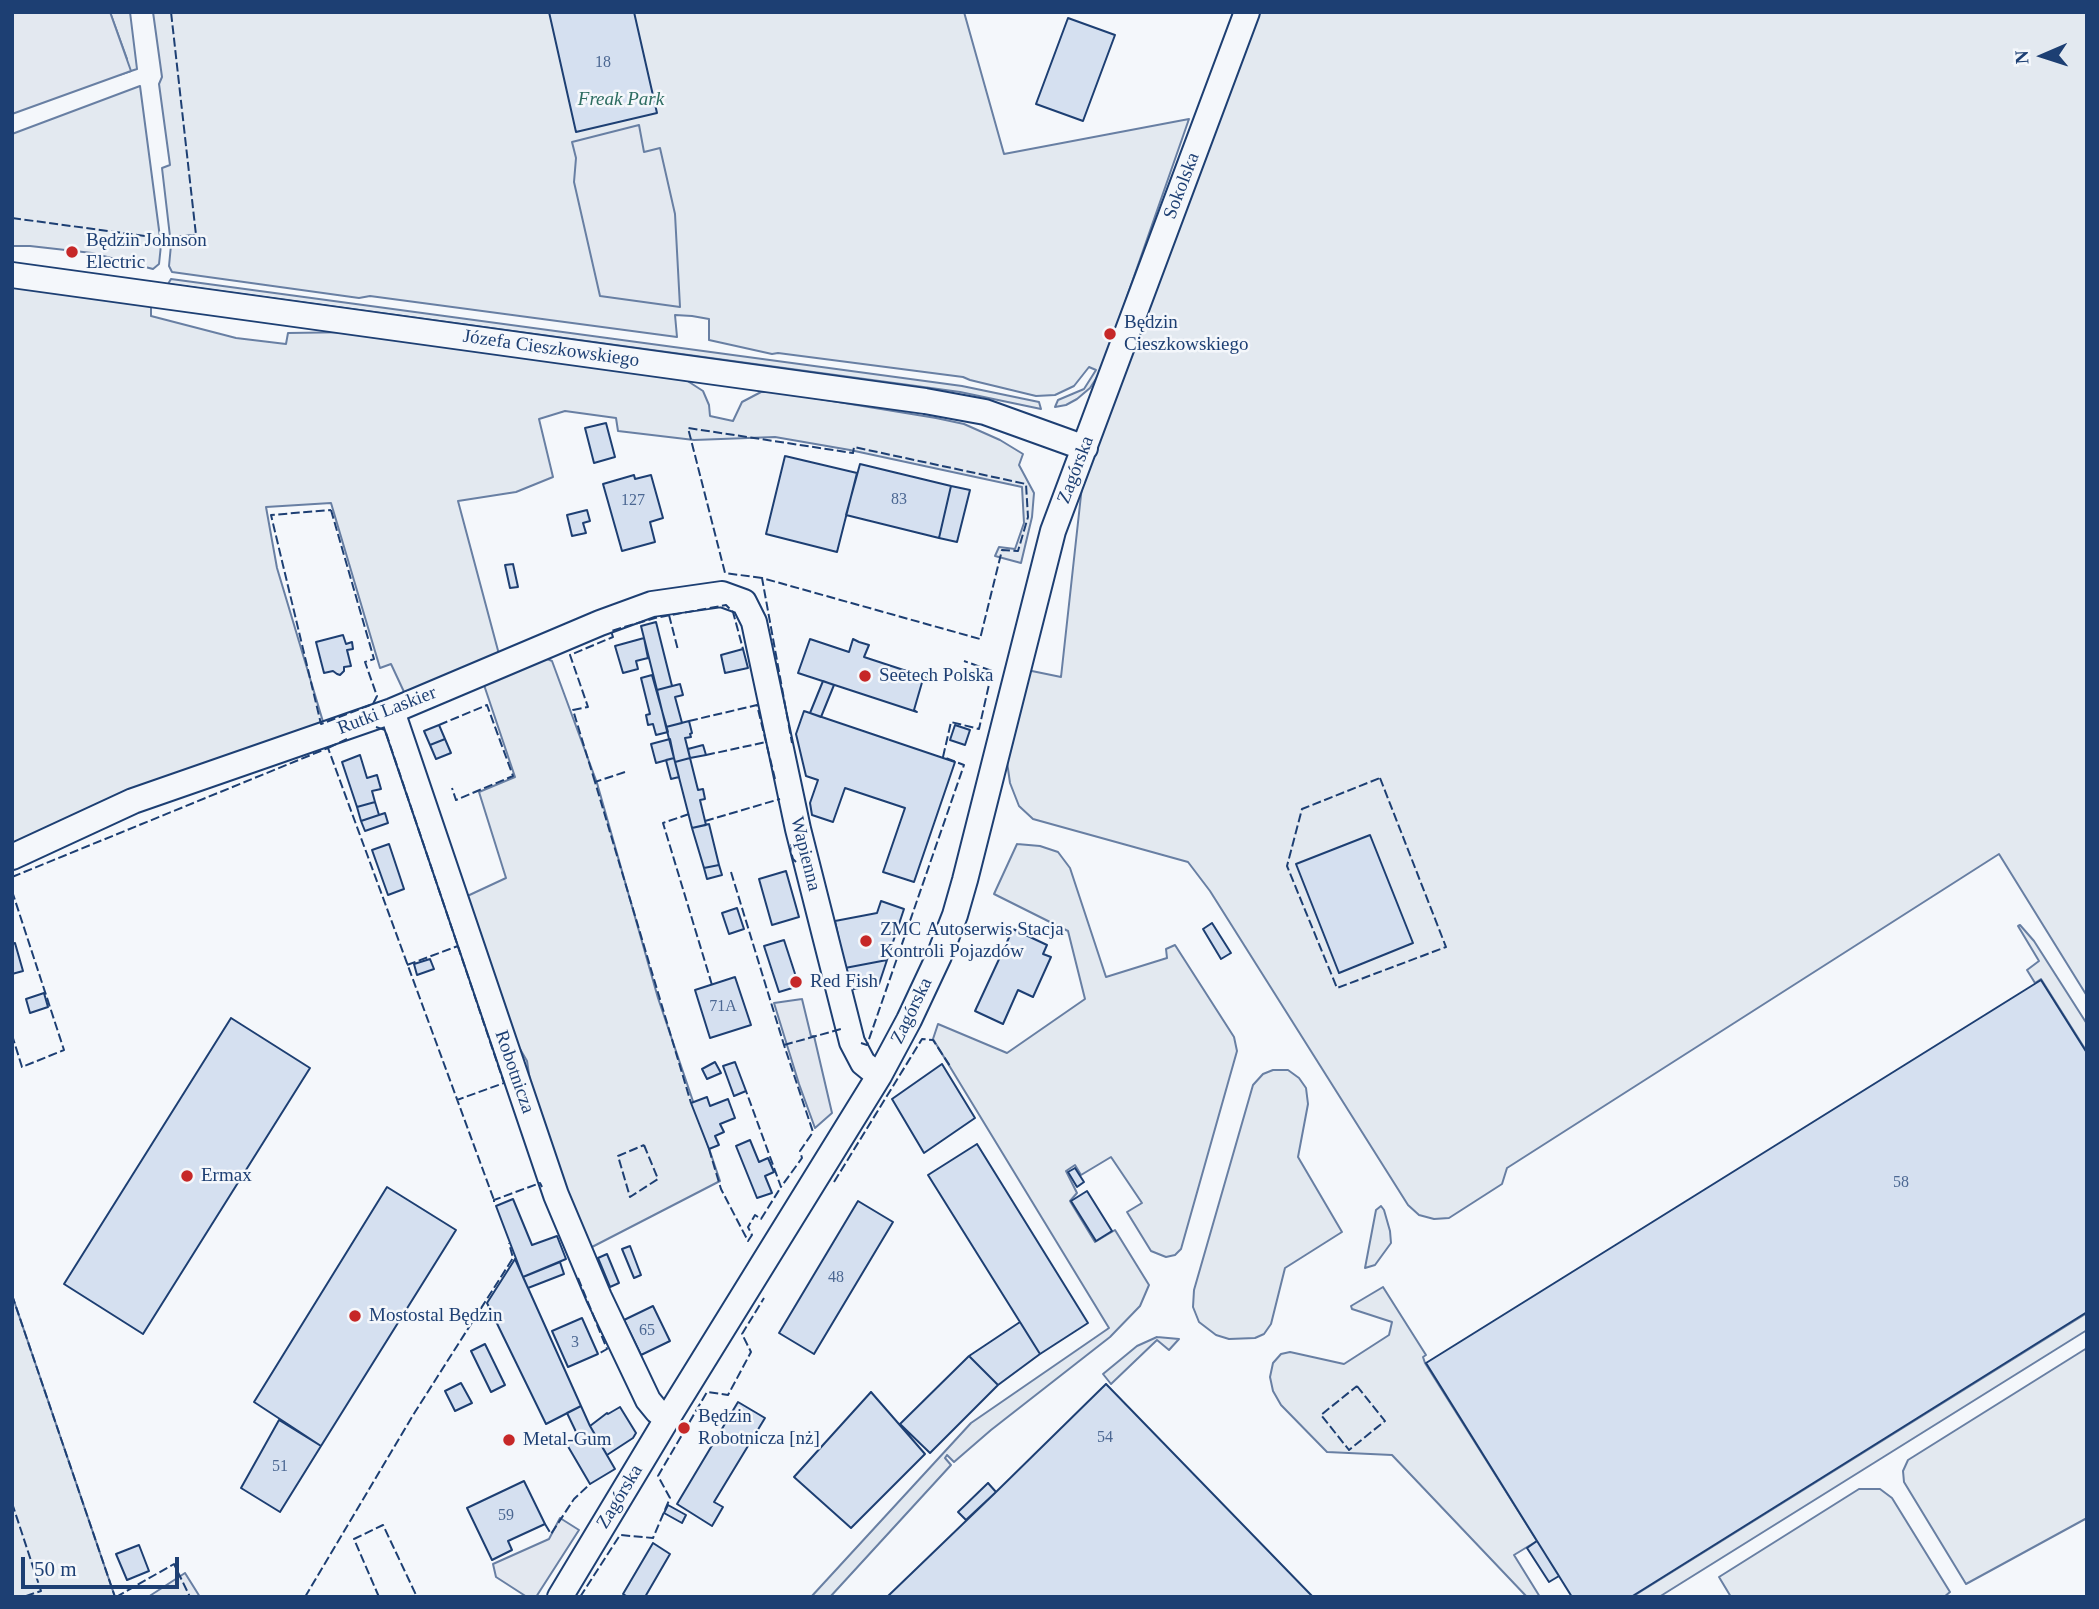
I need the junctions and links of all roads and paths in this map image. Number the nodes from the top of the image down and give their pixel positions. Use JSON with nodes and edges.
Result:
{"nodes":[{"id":1,"x":1247,"y":12,"type":"edge"},
{"id":2,"x":12,"y":275,"type":"edge"},
{"id":3,"x":1116,"y":361,"type":"joint"},
{"id":4,"x":1084,"y":448,"type":"junction"},
{"id":5,"x":754,"y":622,"type":"joint"},
{"id":6,"x":392,"y":711,"type":"junction"},
{"id":7,"x":12,"y":857,"type":"edge"},
{"id":8,"x":879,"y":1076,"type":"junction"},
{"id":9,"x":667,"y":1419,"type":"junction"},
{"id":10,"x":560,"y":1597,"type":"edge"}],
"edges":[{"from":1,"to":3,"type":"street","name":"Sokolska"},
{"from":2,"to":4,"type":"street","name":"Józefa Cieszkowskiego"},
{"from":3,"to":4,"type":"street","name":"Zagórska"},
{"from":4,"to":8,"type":"street","name":"Zagórska"},
{"from":5,"to":6,"type":"street","name":"Rutki Laskier"},
{"from":5,"to":8,"type":"street","name":"Wapienna"},
{"from":6,"to":7,"type":"street","name":"Rutki Laskier"},
{"from":6,"to":9,"type":"street","name":"Robotnicza"},
{"from":8,"to":9,"type":"street","name":"Zagórska"},
{"from":9,"to":10,"type":"street","name":"Zagórska"}]}
